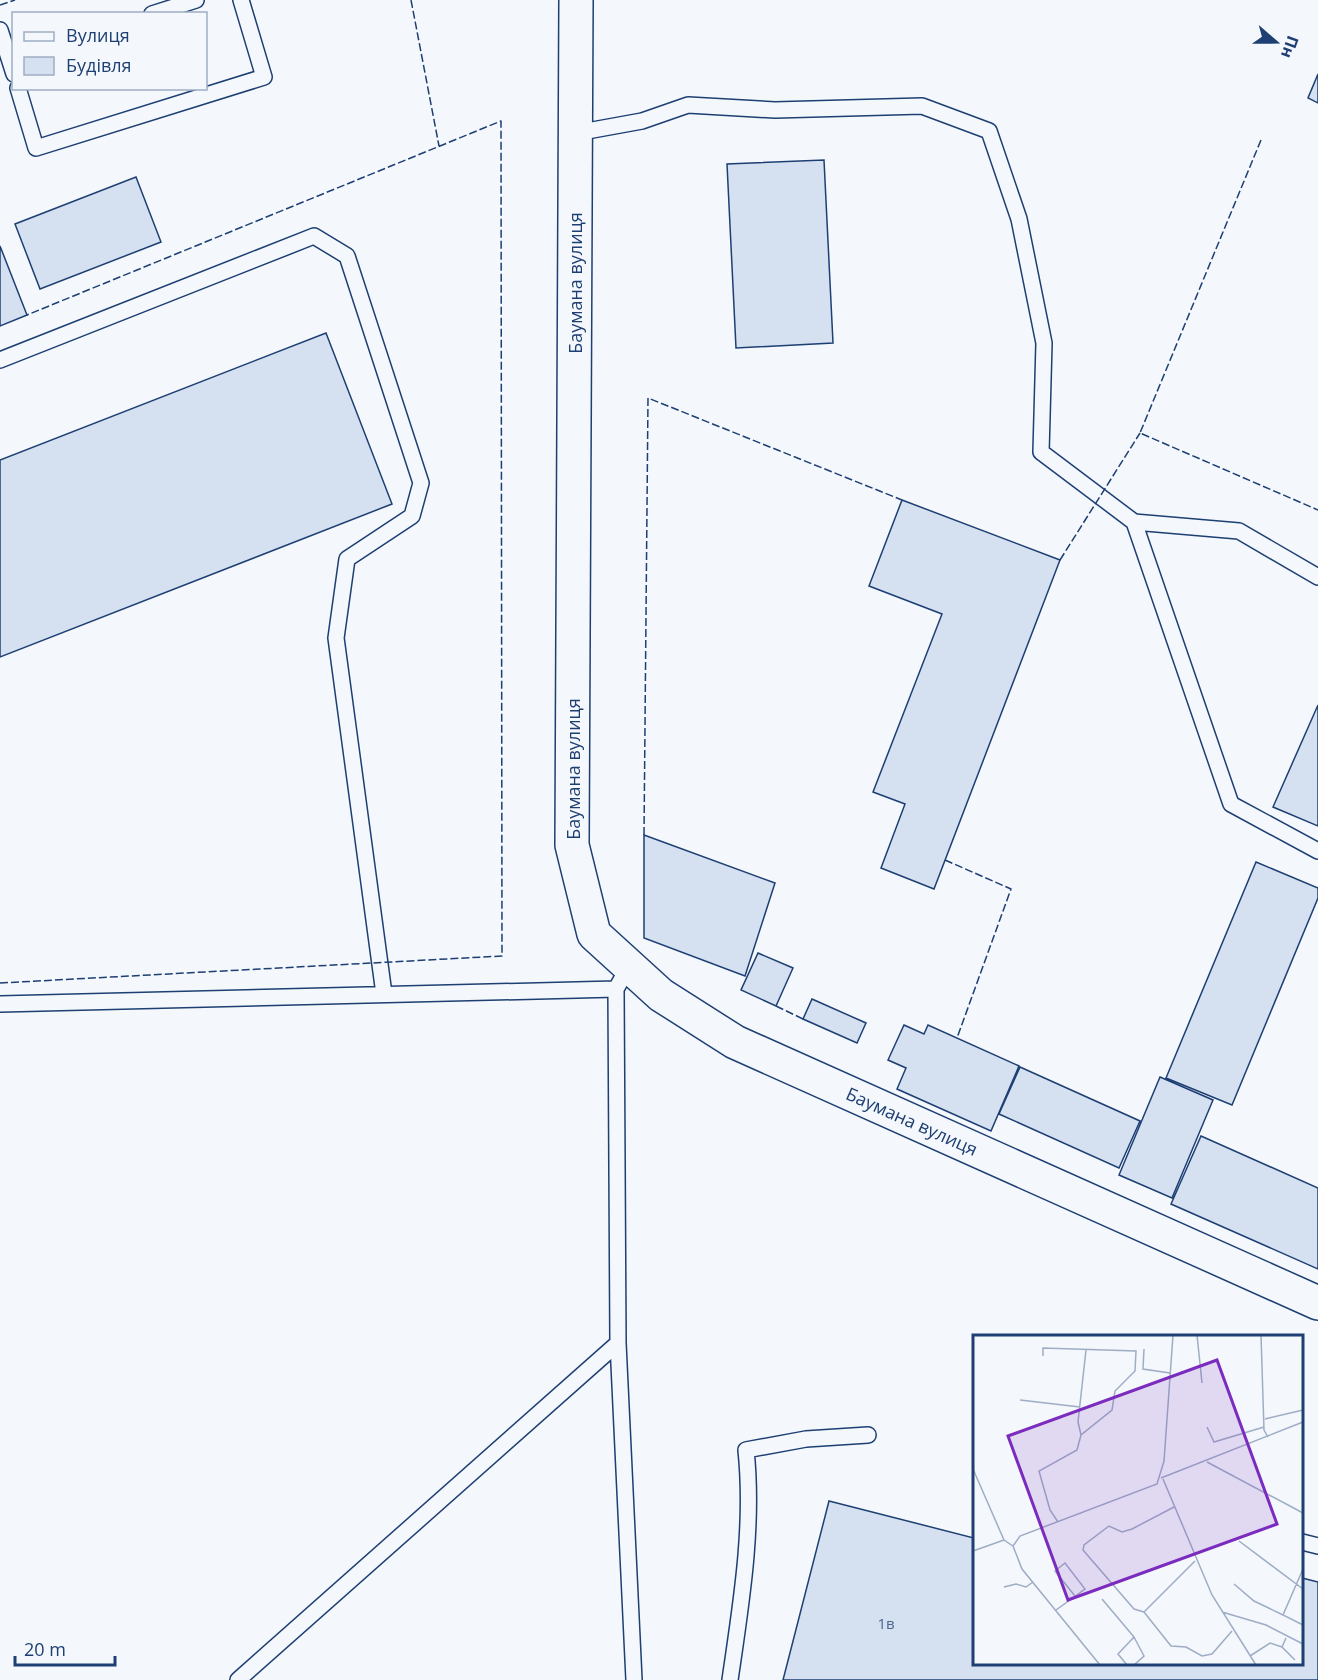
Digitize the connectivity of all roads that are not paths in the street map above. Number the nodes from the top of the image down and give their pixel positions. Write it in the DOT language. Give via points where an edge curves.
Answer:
graph roads {
  1 [pos="195,0"];
  2 [pos="241,0"];
  3 [pos="576,0"];
  4 [pos="158,12"];
  5 [pos="0,30"];
  6 [pos="11,57"];
  7 [pos="19,90"];
  8 [pos="576,133"];
  9 [pos="0,360"];
  10 [pos="1134,522"];
  11 [pos="1318,576"];
  12 [pos="1318,851"];
  13 [pos="622,977"];
  14 [pos="384,994"];
  15 [pos="0,1004"];
  16 [pos="1318,1303"];
  17 [pos="618,1343"];
  18 [pos="868,1435"];
  19 [pos="1303,1542"];
  20 [pos="1318,1546"];
  21 [pos="238,1680"];
  22 [pos="634,1680"];
  23 [pos="730,1680"];
  1 -- 4 [label="lane"];
  2 -- 7 [label="lane" via="264,77 36,148"];
  3 -- 8 [label="main road, Баумана вулиця"];
  5 -- 6 [label="lane"];
  8 -- 10 [label="lane" via="642,121 688,105 775,110 922,106 989,131 1019,219 1044,343 1041,452"];
  8 -- 13 [label="main road, Баумана вулиця" via="572,845 594,934"];
  9 -- 14 [label="lane" via="314,236 347,256 421,483 412,516 346,559 336,638"];
  10 -- 11 [label="lane" via="1239,531"];
  10 -- 12 [label="lane" via="1231,804"];
  13 -- 14 [label="lane"];
  13 -- 16 [label="main road, Баумана вулиця" via="661,995 735,1042"];
  13 -- 17 [label="lane"];
  14 -- 15 [label="lane"];
  17 -- 21 [label="lane"];
  17 -- 22 [label="lane"];
  18 -- 23 [label="lane" via="806,1439 746,1450 749,1480 744,1584"];
  19 -- 20 [label="lane"];
}
